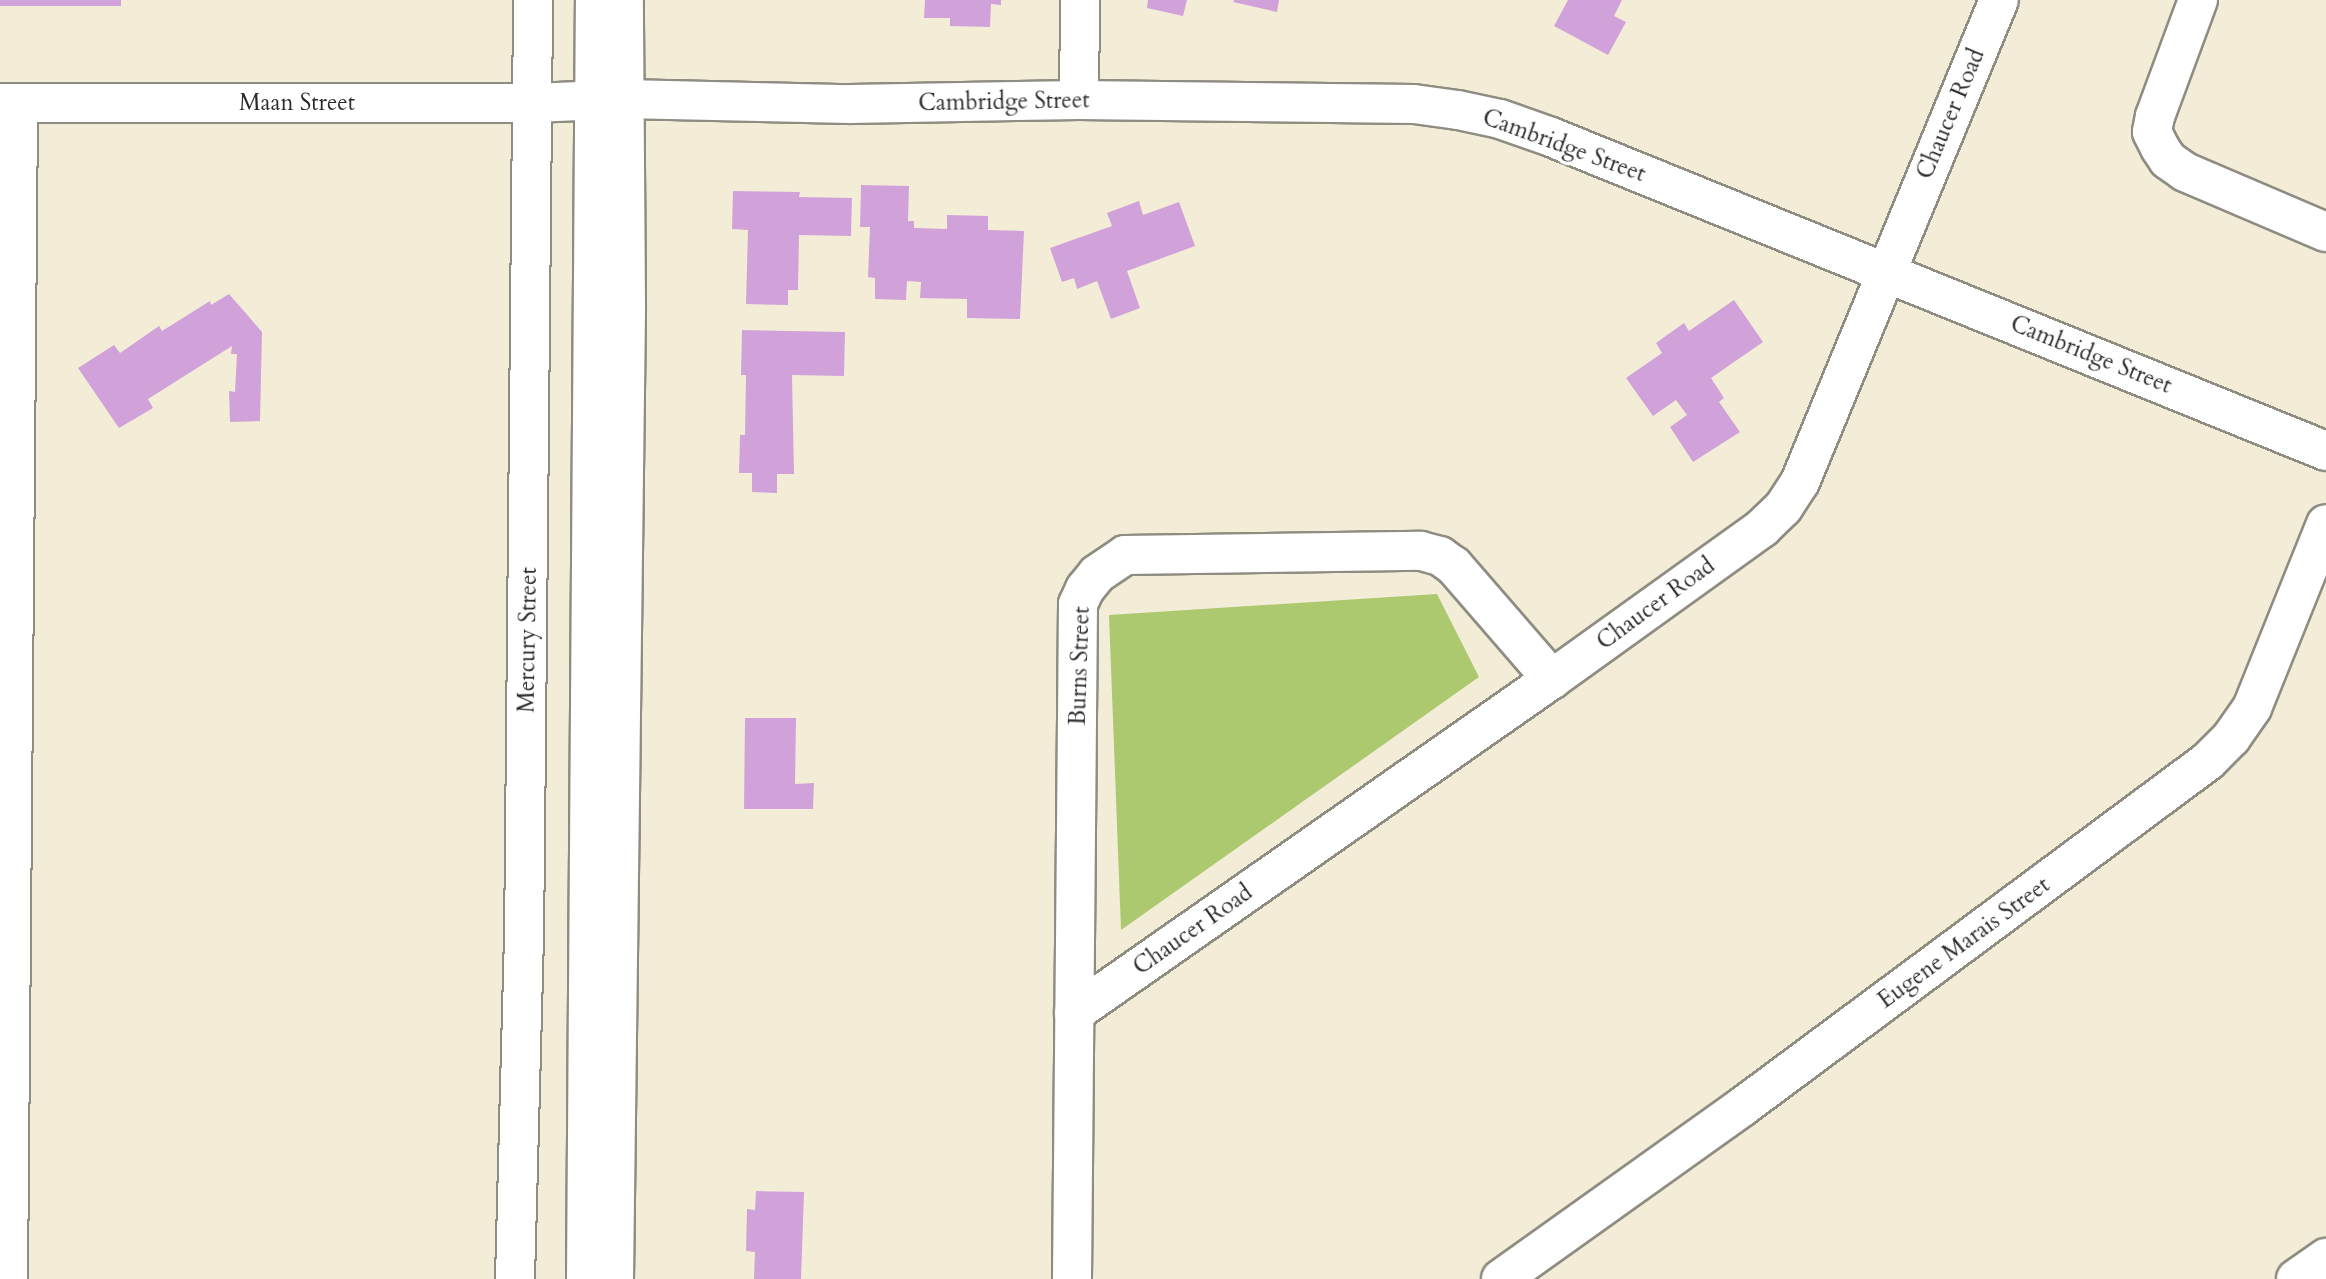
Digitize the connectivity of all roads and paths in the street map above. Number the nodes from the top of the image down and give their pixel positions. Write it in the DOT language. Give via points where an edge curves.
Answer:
graph roads {
  1 [pos="533,0"];
  2 [pos="595,0"];
  3 [pos="624,0"];
  4 [pos="1080,0"];
  5 [pos="1999,0"];
  6 [pos="2198,0"];
  7 [pos="609,100"];
  8 [pos="1079,100"];
  9 [pos="9,103"];
  10 [pos="534,103"];
  11 [pos="2326,232"];
  12 [pos="1886,272"];
  13 [pos="2326,451"];
  14 [pos="2326,524"];
  15 [pos="1552,679"];
  16 [pos="1074,1013"];
  17 [pos="2326,1258"];
  18 [pos="8,1279"];
  19 [pos="514,1279"];
  20 [pos="586,1279"];
  21 [pos="614,1279"];
  22 [pos="1072,1279"];
  23 [pos="1501,1279"];
  24 [pos="2296,1279"];
  1 -- 10 [label="street, Mercury Street"];
  2 -- 7 [label="street"];
  3 -- 7 [label="street"];
  4 -- 8 [label="street"];
  5 -- 12 [label="street, Chaucer Road"];
  6 -- 11 [label="street" via="2155,116 2152,132 2160,148 2185,172"];
  7 -- 8 [label="street, Cambridge Street" via="850,104"];
  7 -- 10 [label="street, Maan Street"];
  7 -- 20 [label="street"];
  7 -- 21 [label="street" via="626,307"];
  8 -- 12 [label="street, Cambridge Street" via="1414,104 1458,110 1551,137"];
  9 -- 10 [label="street, Maan Street"];
  9 -- 18 [label="street"];
  10 -- 19 [label="street, Mercury Street" via="524,944"];
  12 -- 13 [label="street, Cambridge Street"];
  12 -- 15 [label="street, Chaucer Road" via="1800,482 1783,508 1762,528"];
  14 -- 23 [label="street, Eugene Marais Street" via="2252,708 2208,761"];
  15 -- 16 [label="street, Chaucer Road"];
  15 -- 16 [label="street, Burns Street" via="1469,580 1440,556 1421,551 1125,555 1110,563 1085,589 1078,604"];
  16 -- 22 [label="street, Burns Street"];
  17 -- 24 [label="street"];
}
